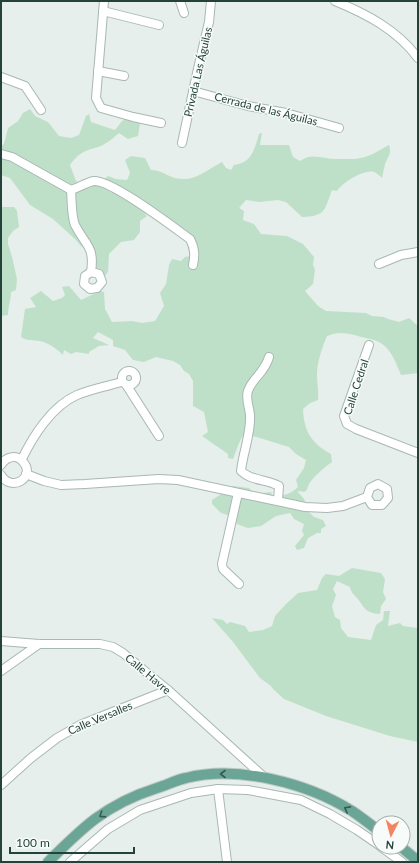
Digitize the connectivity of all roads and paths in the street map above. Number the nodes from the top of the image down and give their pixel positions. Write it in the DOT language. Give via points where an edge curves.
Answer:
graph roads {
  1 [pos="104,1"];
  2 [pos="180,1"];
  3 [pos="211,1"];
  4 [pos="335,1"];
  5 [pos="103,11"];
  6 [pos="184,13"];
  7 [pos="158,25"];
  8 [pos="418,58"];
  9 [pos="98,71"];
  10 [pos="124,76"];
  11 [pos="1,77"];
  12 [pos="193,90"];
  13 [pos="41,110"];
  14 [pos="162,123"];
  15 [pos="339,128"];
  16 [pos="182,143"];
  17 [pos="1,154"];
  18 [pos="71,190"];
  19 [pos="418,252"];
  20 [pos="379,264"];
  21 [pos="193,265"];
  22 [pos="91,272"];
  23 [pos="369,345"];
  24 [pos="269,357"];
  25 [pos="159,436"];
  26 [pos="418,453"];
  27 [pos="22,460"];
  28 [pos="2,461"];
  29 [pos="26,474"];
  30 [pos="1,475"];
  31 [pos="238,492"];
  32 [pos="367,497"];
  33 [pos="278,501"];
  34 [pos="239,584"];
  35 [pos="1,641"];
  36 [pos="39,644"];
  37 [pos="1,671"];
  38 [pos="168,690"];
  39 [pos="265,778"];
  40 [pos="1,785"];
  41 [pos="218,789"];
  42 [pos="371,825"];
  43 [pos="371,840"];
  44 [pos="392,855"];
  45 [pos="48,862"];
  46 [pos="70,862"];
  47 [pos="227,862"];
  48 [pos="402,862"];
  1 -- 5 [label="street"];
  2 -- 6 [label="street"];
  3 -- 12 [label="street, Privada Las Águilas" via="209,22"];
  4 -- 8 [label="street" via="360,11 393,32"];
  5 -- 7 [label="street"];
  5 -- 9 [label="street"];
  9 -- 10 [label="street"];
  9 -- 14 [label="street" via="96,98 101,108"];
  11 -- 13 [label="street" via="25,86"];
  12 -- 15 [label="street, Cerrada de las Águilas"];
  12 -- 16 [label="street, Privada Las Águilas"];
  17 -- 18 [label="street" via="12,157"];
  18 -- 21 [label="street" via="94,181 103,182 137,201 190,239 195,256"];
  18 -- 22 [label="street" via="75,225 92,253"];
  19 -- 20 [label="street" via="401,255"];
  23 -- 26 [label="street, Calle Cedral" via="344,416 347,424"];
  24 -- 33 [label="street" via="267,365 247,392 250,425 241,471 246,476 279,486"];
  25 -- 27 [label="street" via="124,384 98,388 76,395 57,409 35,434"];
  27 -- 28 [label="street" via="9,457"];
  27 -- 29 [label="street" via="26,465"];
  29 -- 30 [label="street" via="20,481 11,483"];
  29 -- 31 [label="street" via="61,485 159,479 178,480"];
  31 -- 33 [label="street"];
  31 -- 34 [label="street" via="222,564 223,569"];
  32 -- 33 [label="street" via="343,506 327,508 305,507"];
  35 -- 36 [label="street, Calle Havre"];
  36 -- 37 [label="street"];
  36 -- 38 [label="street, Calle Havre" via="100,644 113,647"];
  38 -- 39 [label="street, Calle Havre"];
  38 -- 40 [label="street, Calle Versalles" via="80,725 57,738"];
  42 -- 39 [label="main road, one-way" via="351,811 312,791"];
  39 -- 45 [label="main road, one-way" via="209,774 186,778 141,793 96,818"];
  41 -- 43 [label="street" via="248,790 302,800"];
  41 -- 46 [label="street" via="191,793 140,810 108,829"];
  41 -- 47 [label="street"];
  44 -- 48 [label="street"];
}
